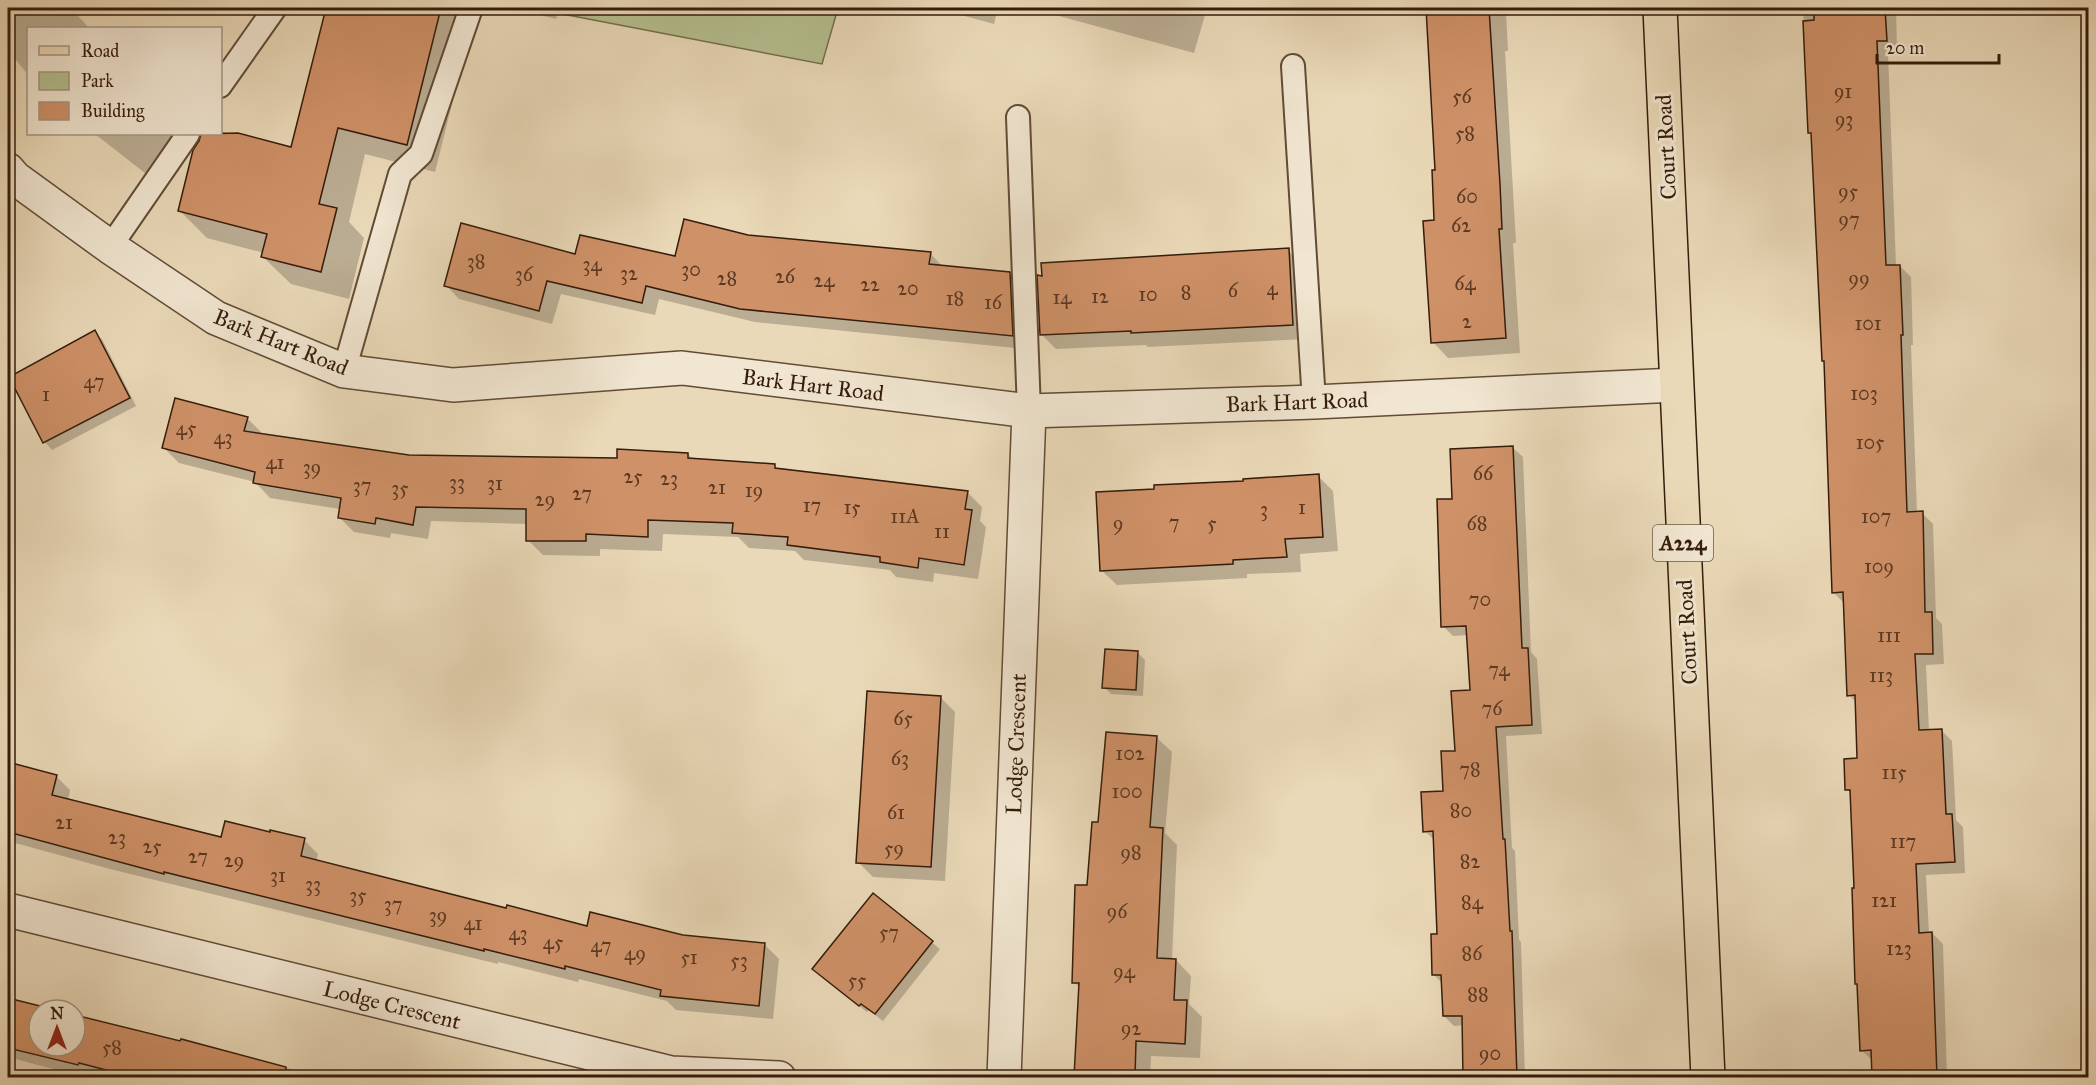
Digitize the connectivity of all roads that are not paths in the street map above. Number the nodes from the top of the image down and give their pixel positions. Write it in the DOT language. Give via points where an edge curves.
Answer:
graph roads {
  1 [pos="275,8"];
  2 [pos="471,8"];
  3 [pos="1660,8"];
  4 [pos="1293,66"];
  5 [pos="222,84"];
  6 [pos="1018,117"];
  7 [pos="187,135"];
  8 [pos="10,179"];
  9 [pos="110,247"];
  10 [pos="344,371"];
  11 [pos="1676,385"];
  12 [pos="1314,402"];
  13 [pos="1029,411"];
  14 [pos="8,910"];
  15 [pos="779,1077"];
  16 [pos="1004,1077"];
  17 [pos="1708,1077"];
  1 -- 5 [label="lane"];
  2 -- 10 [label="lane" via="422,154 400,174"];
  3 -- 11 [label="main road, Court Road / A224"];
  4 -- 12 [label="lane"];
  6 -- 13 [label="lane"];
  7 -- 9 [label="lane"];
  8 -- 9 [label="street, Bark Hart Road"];
  9 -- 10 [label="street, Bark Hart Road" via="216,318"];
  10 -- 13 [label="street, Bark Hart Road" via="453,385 682,368"];
  11 -- 12 [label="street, Bark Hart Road"];
  11 -- 17 [label="main road, Court Road / A224"];
  12 -- 13 [label="street, Bark Hart Road"];
  13 -- 16 [label="street, Lodge Crescent"];
  14 -- 15 [label="street, Lodge Crescent" via="671,1073"];
}
